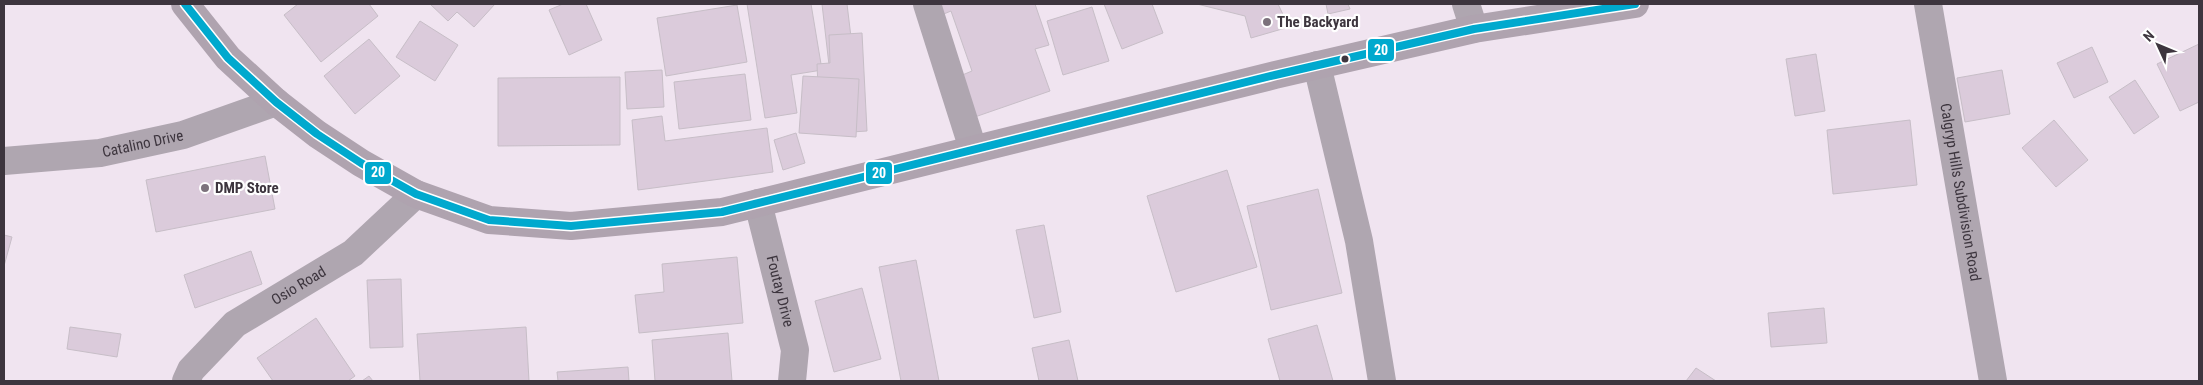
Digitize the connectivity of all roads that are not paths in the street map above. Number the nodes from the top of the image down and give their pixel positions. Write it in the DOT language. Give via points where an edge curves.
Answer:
graph roads {
  1 [pos="185,4"];
  2 [pos="927,4"];
  3 [pos="1636,4"];
  4 [pos="1928,4"];
  5 [pos="1470,16"];
  6 [pos="1317,65"];
  7 [pos="276,102"];
  8 [pos="973,149"];
  9 [pos="4,160"];
  10 [pos="416,194"];
  11 [pos="758,204"];
  12 [pos="186,381"];
  13 [pos="792,381"];
  14 [pos="1382,381"];
  15 [pos="1993,381"];
  1 -- 7 [label="highway" via="228,58"];
  2 -- 8 [label="street"];
  3 -- 5 [label="highway"];
  4 -- 15 [label="street, Calgryp Hills Subdivision Road"];
  5 -- 6 [label="highway"];
  6 -- 8 [label="highway"];
  6 -- 14 [label="street" via="1359,241"];
  7 -- 9 [label="street, Catalino Drive" via="174,137 100,153"];
  7 -- 10 [label="highway" via="361,164"];
  8 -- 11 [label="highway"];
  10 -- 11 [label="highway" via="488,220 571,226 722,212"];
  10 -- 12 [label="street, Osio Road" via="353,253 235,324 191,370"];
  11 -- 13 [label="street, Foutay Drive" via="795,350"];
}
